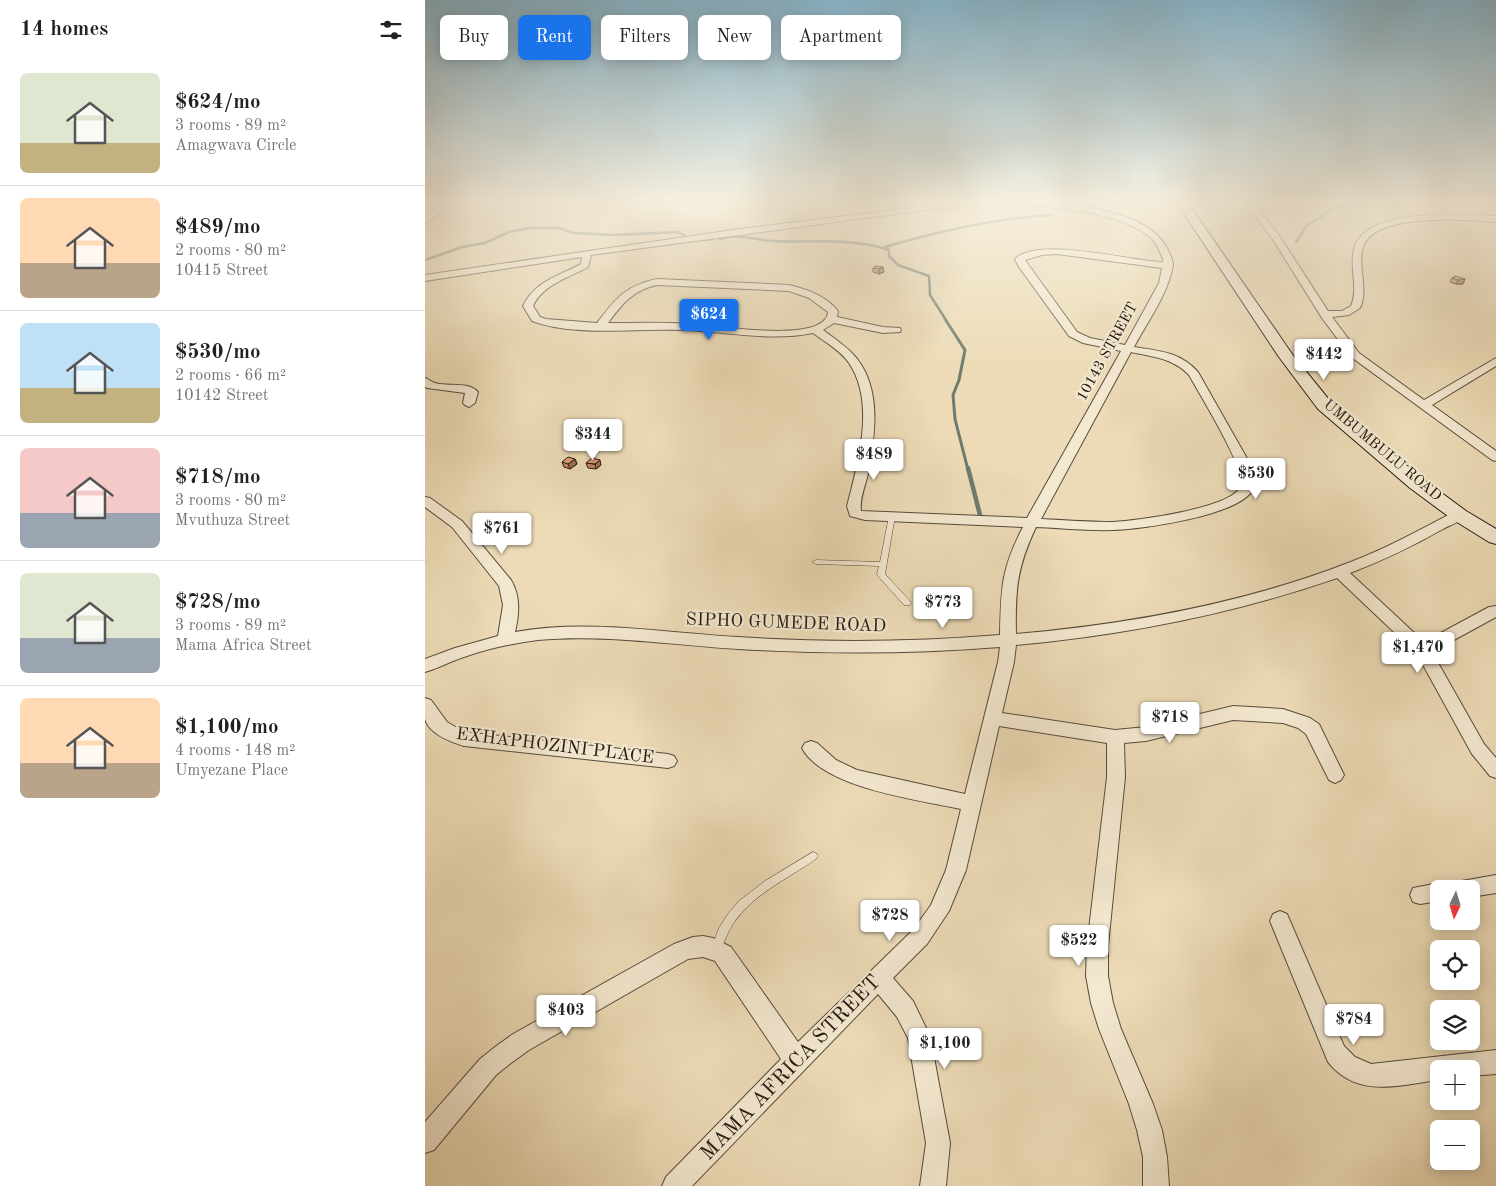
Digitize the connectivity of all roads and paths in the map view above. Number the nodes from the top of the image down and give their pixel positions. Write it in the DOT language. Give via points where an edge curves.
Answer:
graph roads {
  1 [pos="577,255"];
  2 [pos="586,255"];
  3 [pos="1028,255"];
  4 [pos="1079,255"];
  5 [pos="1165,255"];
  6 [pos="1218,255"];
  7 [pos="1286,255"];
  8 [pos="1357,255"];
  9 [pos="1168,265"];
  10 [pos="425,278"];
  11 [pos="1325,314"];
  12 [pos="832,319"];
  13 [pos="600,326"];
  14 [pos="816,330"];
  15 [pos="896,330"];
  16 [pos="1127,349"];
  17 [pos="1496,361"];
  18 [pos="425,381"];
  19 [pos="469,403"];
  20 [pos="1424,405"];
  21 [pos="1496,457"];
  22 [pos="425,502"];
  23 [pos="1459,515"];
  24 [pos="892,516"];
  25 [pos="1032,522"];
  26 [pos="1496,538"];
  27 [pos="816,562"];
  28 [pos="882,564"];
  29 [pos="1340,572"];
  30 [pos="907,603"];
  31 [pos="1494,611"];
  32 [pos="505,640"];
  33 [pos="1009,641"];
  34 [pos="1423,650"];
  35 [pos="425,666"];
  36 [pos="425,705"];
  37 [pos="994,718"];
  38 [pos="1115,737"];
  39 [pos="811,748"];
  40 [pos="668,761"];
  41 [pos="1496,771"];
  42 [pos="1335,775"];
  43 [pos="973,804"];
  44 [pos="813,856"];
  45 [pos="1496,884"];
  46 [pos="1480,886"];
  47 [pos="1280,921"];
  48 [pos="716,949"];
  49 [pos="879,978"];
  50 [pos="796,1060"];
  51 [pos="1496,1062"];
  52 [pos="425,1140"];
  53 [pos="675,1186"];
  54 [pos="933,1186"];
  55 [pos="1156,1186"];
  1 -- 10 [label="street"];
  2 -- 13 [label="street" via="585,265 543,287 528,306 533,315 543,322"];
  3 -- 16 [label="street" via="1020,258 1022,265 1073,334 1087,341"];
  4 -- 9 [label="street"];
  5 -- 9 [label="street"];
  6 -- 23 [label="main road, UMBUMBULU ROAD" via="1324,405"];
  7 -- 11 [label="street"];
  8 -- 11 [label="street" via="1357,306 1349,312"];
  9 -- 16 [label="street, 10143 STREET" via="1164,283"];
  11 -- 20 [label="street" via="1355,355"];
  12 -- 13 [label="street" via="833,311 823,302 789,288 665,282 648,283 629,290"];
  12 -- 14 [label="street"];
  12 -- 15 [label="street"];
  13 -- 14 [label="street" via="706,327 765,335"];
  14 -- 24 [label="street" via="850,357 863,380 868,412 868,447 853,510 858,514"];
  16 -- 25 [label="street, 10143 STREET"];
  16 -- 25 [label="street" via="1175,358 1190,368 1243,462 1247,489 1241,496 1209,510 1144,525"];
  17 -- 20 [label="street"];
  18 -- 19 [label="street" via="431,386 472,392"];
  20 -- 21 [label="street"];
  22 -- 32 [label="street" via="457,524 506,584 512,605"];
  23 -- 26 [label="main road, UMBUMBULU ROAD"];
  23 -- 29 [label="street, SIPHO GUMEDE ROAD"];
  24 -- 25 [label="street"];
  24 -- 28 [label="lane"];
  25 -- 33 [label="street, 10143 STREET" via="1018,551 1009,584"];
  27 -- 28 [label="lane"];
  28 -- 30 [label="lane" via="881,576"];
  29 -- 33 [label="street, SIPHO GUMEDE ROAD" via="1289,589 1148,623"];
  29 -- 34 [label="street"];
  31 -- 34 [label="street"];
  32 -- 33 [label="street, SIPHO GUMEDE ROAD" via="574,632 839,648"];
  32 -- 35 [label="street, SIPHO GUMEDE ROAD" via="453,654"];
  33 -- 37 [label="street, MAMA AFRICA STREET"];
  34 -- 41 [label="street" via="1478,749"];
  36 -- 40 [label="street, EXHAPHOZINI PLACE" via="443,730 464,738"];
  37 -- 38 [label="street"];
  37 -- 43 [label="street, MAMA AFRICA STREET"];
  38 -- 42 [label="street" via="1146,734 1233,713 1283,716 1313,729"];
  38 -- 55 [label="street" via="1117,768 1097,975 1111,1032 1149,1122 1155,1147"];
  39 -- 43 [label="street" via="830,765 853,777"];
  43 -- 49 [label="street, MAMA AFRICA STREET" via="956,870 939,911 920,937"];
  44 -- 48 [label="lane" via="753,894 728,919"];
  45 -- 46 [label="street"];
  47 -- 51 [label="street" via="1336,1054 1345,1065 1371,1076"];
  48 -- 50 [label="street" via="730,963"];
  48 -- 52 [label="street" via="705,946 681,951 521,1042 488,1067"];
  49 -- 50 [label="street, MAMA AFRICA STREET"];
  49 -- 54 [label="street" via="905,1009 919,1036 938,1142"];
  50 -- 53 [label="street, MAMA AFRICA STREET"];
}
